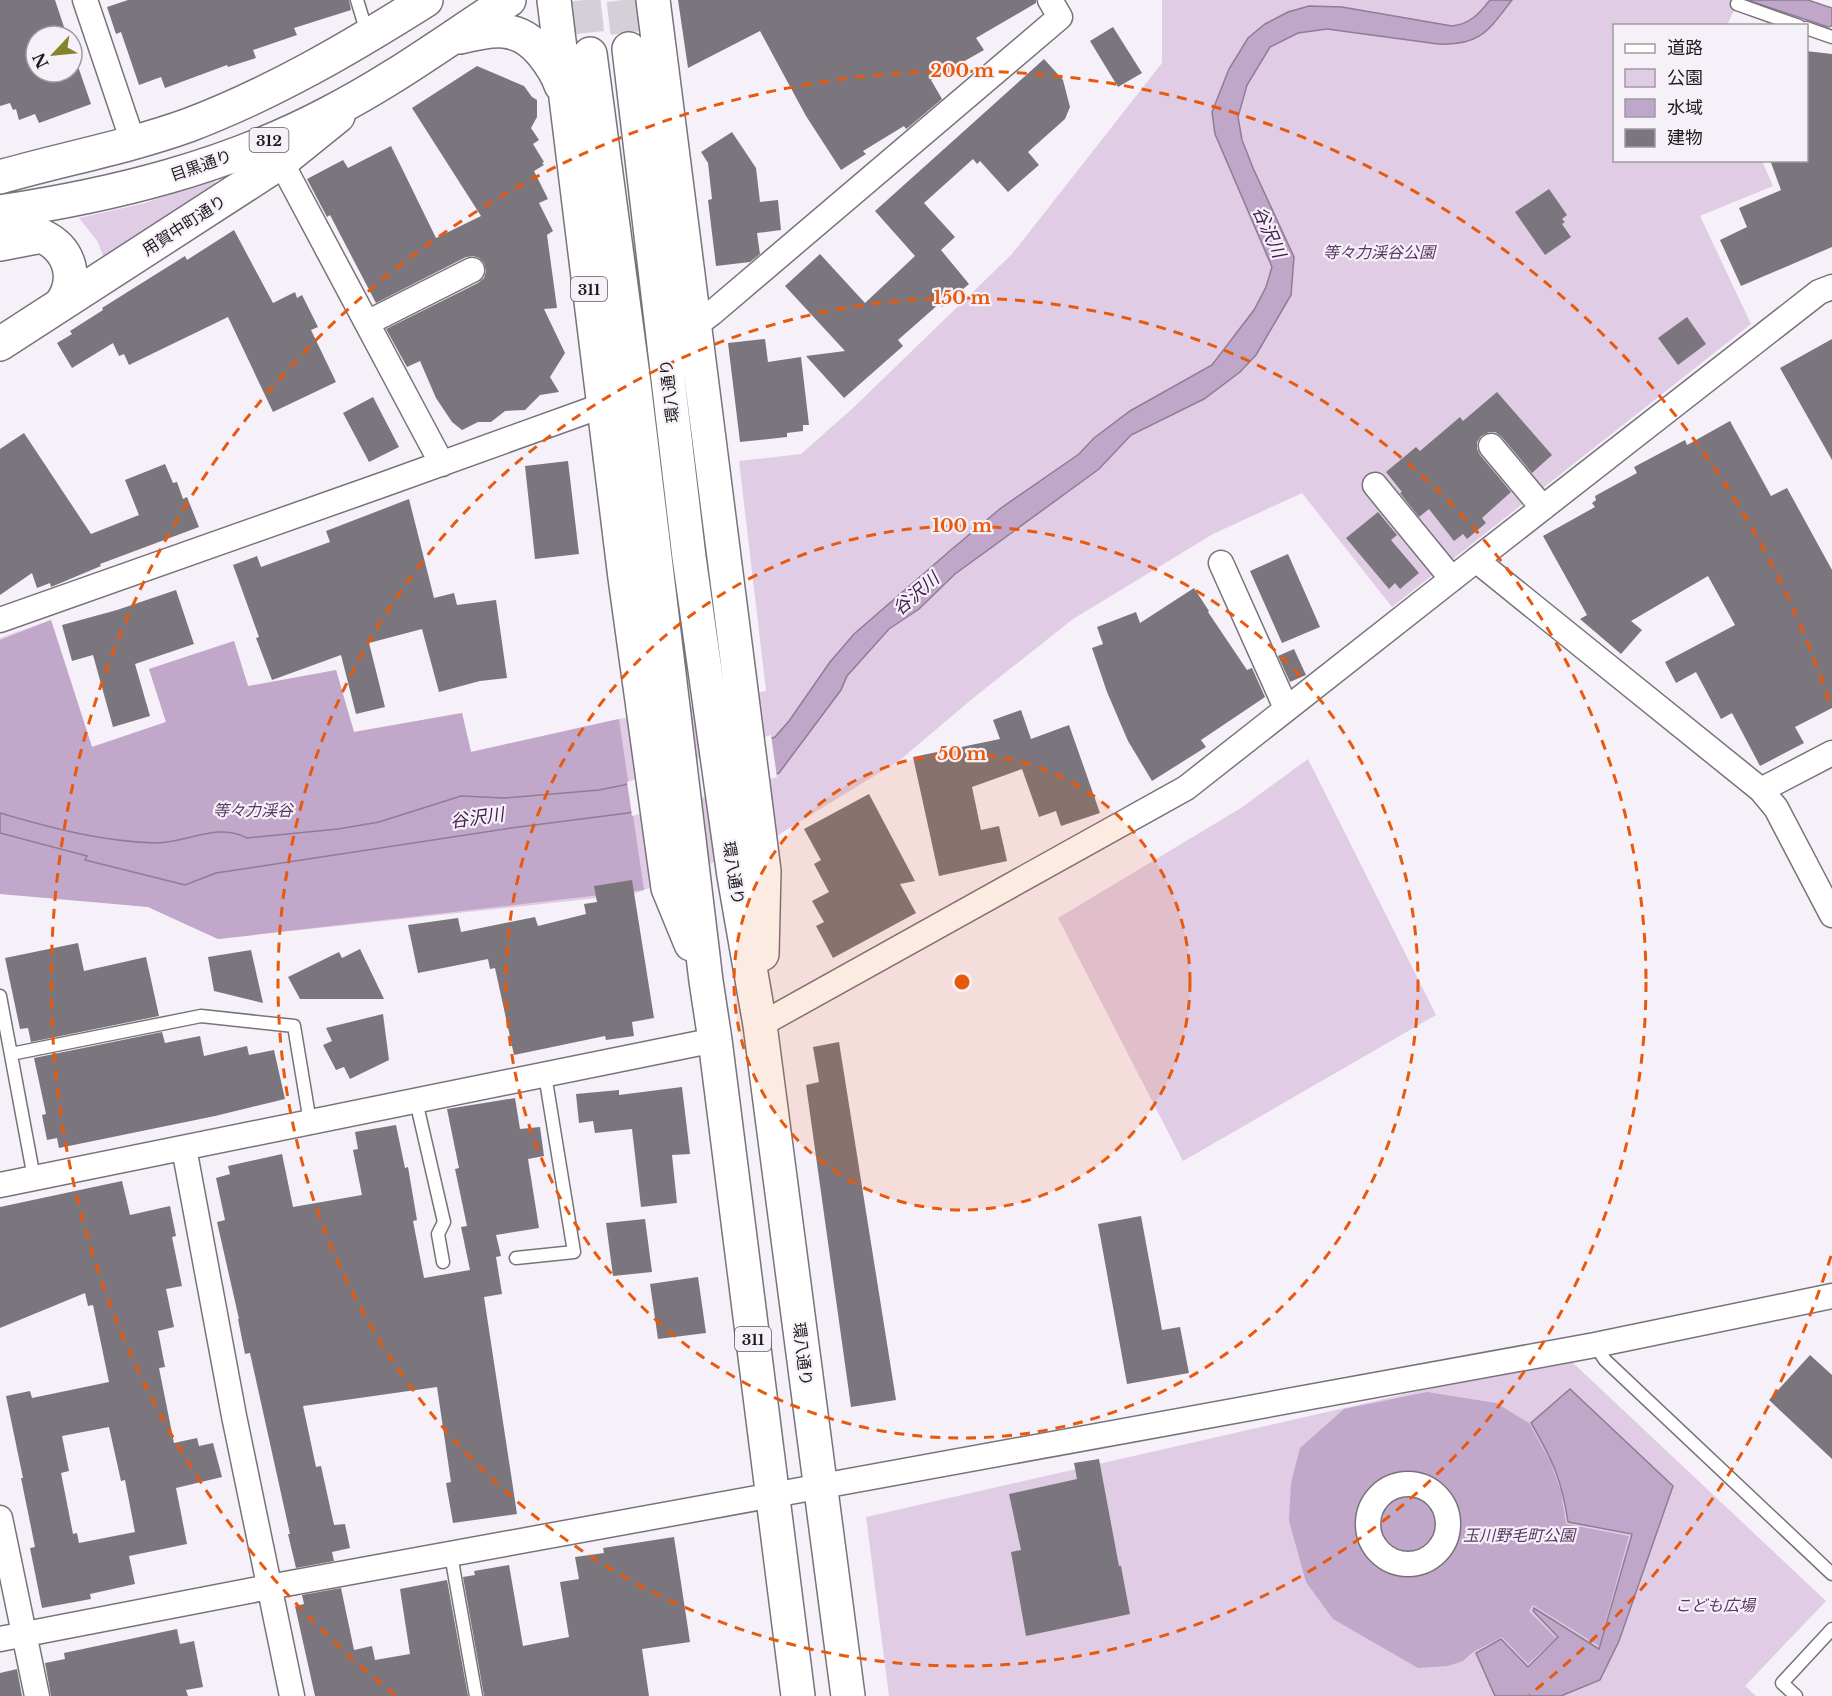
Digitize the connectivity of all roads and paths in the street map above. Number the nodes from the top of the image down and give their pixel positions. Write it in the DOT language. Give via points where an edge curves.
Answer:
graph roads {
  1 [pos="86,0"];
  2 [pos="357,0"];
  3 [pos="426,0"];
  4 [pos="510,0"];
  5 [pos="554,0"];
  6 [pos="652,0"];
  7 [pos="1050,0"];
  8 [pos="1737,4"];
  9 [pos="1793,24"];
  10 [pos="1808,29"];
  11 [pos="368,37"];
  12 [pos="1832,37"];
  13 [pos="448,39"];
  14 [pos="629,49"];
  15 [pos="590,54"];
  16 [pos="362,96"];
  17 [pos="566,98"];
  18 [pos="133,142"];
  19 [pos="0,157"];
  20 [pos="54,161"];
  21 [pos="281,162"];
  22 [pos="0,177"];
  23 [pos="38,221"];
  24 [pos="2,229"];
  25 [pos="472,270"];
  26 [pos="1832,287"];
  27 [pos="61,304"];
  28 [pos="367,323"];
  29 [pos="695,326"];
  30 [pos="0,344"];
  31 [pos="604,405"];
  32 [pos="1491,446"];
  33 [pos="442,464"];
  34 [pos="1375,485"];
  35 [pos="1544,508"];
  36 [pos="1476,560"];
  37 [pos="1221,563"];
  38 [pos="1452,579"];
  39 [pos="0,620"];
  40 [pos="1286,708"];
  41 [pos="1832,753"];
  42 [pos="1761,790"];
  43 [pos="749,873"];
  44 [pos="682,886"];
  45 [pos="1832,915"];
  46 [pos="0,996"];
  47 [pos="760,1025"];
  48 [pos="716,1040"];
  49 [pos="11,1054"];
  50 [pos="545,1075"];
  51 [pos="416,1101"];
  52 [pos="310,1122"];
  53 [pos="184,1148"];
  54 [pos="34,1178"];
  55 [pos="0,1185"];
  56 [pos="516,1258"];
  57 [pos="443,1262"];
  58 [pos="1832,1296"];
  59 [pos="1595,1345"];
  60 [pos="820,1487"];
  61 [pos="773,1496"];
  62 [pos="0,1518"];
  63 [pos="451,1555"];
  64 [pos="1832,1574"];
  65 [pos="269,1587"];
  66 [pos="1832,1629"];
  67 [pos="24,1635"];
  68 [pos="0,1640"];
  69 [pos="37,1696"];
  70 [pos="292,1696"];
  71 [pos="476,1696"];
  72 [pos="798,1696"];
  73 [pos="848,1696"];
  74 [pos="1796,1696"];
  1 -- 18 [label="street"];
  2 -- 11 [label="lane"];
  3 -- 11 [label="main road"];
  4 -- 13 [label="main road, 目黒通り / 312"];
  5 -- 17 [label="main road, 311"];
  6 -- 29 [label="main road"];
  7 -- 29 [label="street" via="1060,17"];
  8 -- 9 [label="lane"];
  10 -- 12 [label="lane"];
  11 -- 18 [label="main road" via="234,107"];
  13 -- 16 [label="main road, 目黒通り / 312"];
  13 -- 17 [label="main road" via="488,30 523,35 549,62"];
  14 -- 43 [label="main road, 環八通り" via="690,557"];
  15 -- 44 [label="main road, 環八通り / 311" via="656,570"];
  16 -- 21 [label="main road, 用賀中町通り"];
  16 -- 23 [label="main road, 目黒通り / 312" via="295,130 210,163 117,190"];
  17 -- 31 [label="main road, 311"];
  18 -- 20 [label="main road"];
  19 -- 20 [label="main road"];
  20 -- 22 [label="main road"];
  21 -- 27 [label="main road, 用賀中町通り"];
  21 -- 28 [label="street"];
  23 -- 24 [label="main road, 目黒通り"];
  23 -- 27 [label="main road" via="69,262 70,285"];
  25 -- 28 [label="street"];
  26 -- 35 [label="street" via="1819,292"];
  27 -- 30 [label="main road, 用賀中町通り"];
  28 -- 33 [label="street"];
  29 -- 43 [label="main road" via="722,543"];
  31 -- 33 [label="street"];
  31 -- 44 [label="main road, 311" via="625,579"];
  32 -- 35 [label="street"];
  33 -- 39 [label="street"];
  34 -- 38 [label="street"];
  35 -- 36 [label="street"];
  36 -- 38 [label="street"];
  36 -- 42 [label="street"];
  37 -- 40 [label="street"];
  38 -- 40 [label="street"];
  40 -- 47 [label="street" via="1186,788"];
  41 -- 42 [label="street"];
  42 -- 45 [label="street" via="1776,808"];
  43 -- 47 [label="main road, 環八通り"];
  44 -- 48 [label="main road, 環八通り / 311"];
  46 -- 49 [label="lane"];
  47 -- 60 [label="main road, 環八通り"];
  48 -- 50 [label="street"];
  48 -- 61 [label="main road, 環八通り / 311"];
  49 -- 52 [label="lane" via="201,1016 294,1026"];
  49 -- 54 [label="lane"];
  50 -- 51 [label="street"];
  50 -- 56 [label="lane" via="574,1252"];
  51 -- 52 [label="street"];
  51 -- 57 [label="lane" via="444,1222 438,1234"];
  52 -- 53 [label="street"];
  53 -- 54 [label="street"];
  53 -- 65 [label="street"];
  54 -- 55 [label="street"];
  58 -- 59 [label="street"];
  59 -- 60 [label="street"];
  59 -- 64 [label="lane" via="1605,1360"];
  60 -- 61 [label="street"];
  60 -- 73 [label="main road, 環八通り"];
  61 -- 63 [label="street"];
  61 -- 72 [label="main road, 環八通り / 311"];
  62 -- 67 [label="street"];
  63 -- 65 [label="street"];
  63 -- 71 [label="lane"];
  65 -- 67 [label="street"];
  65 -- 70 [label="street"];
  66 -- 74 [label="lane" via="1782,1683"];
  67 -- 68 [label="street"];
  67 -- 69 [label="street"];
}
